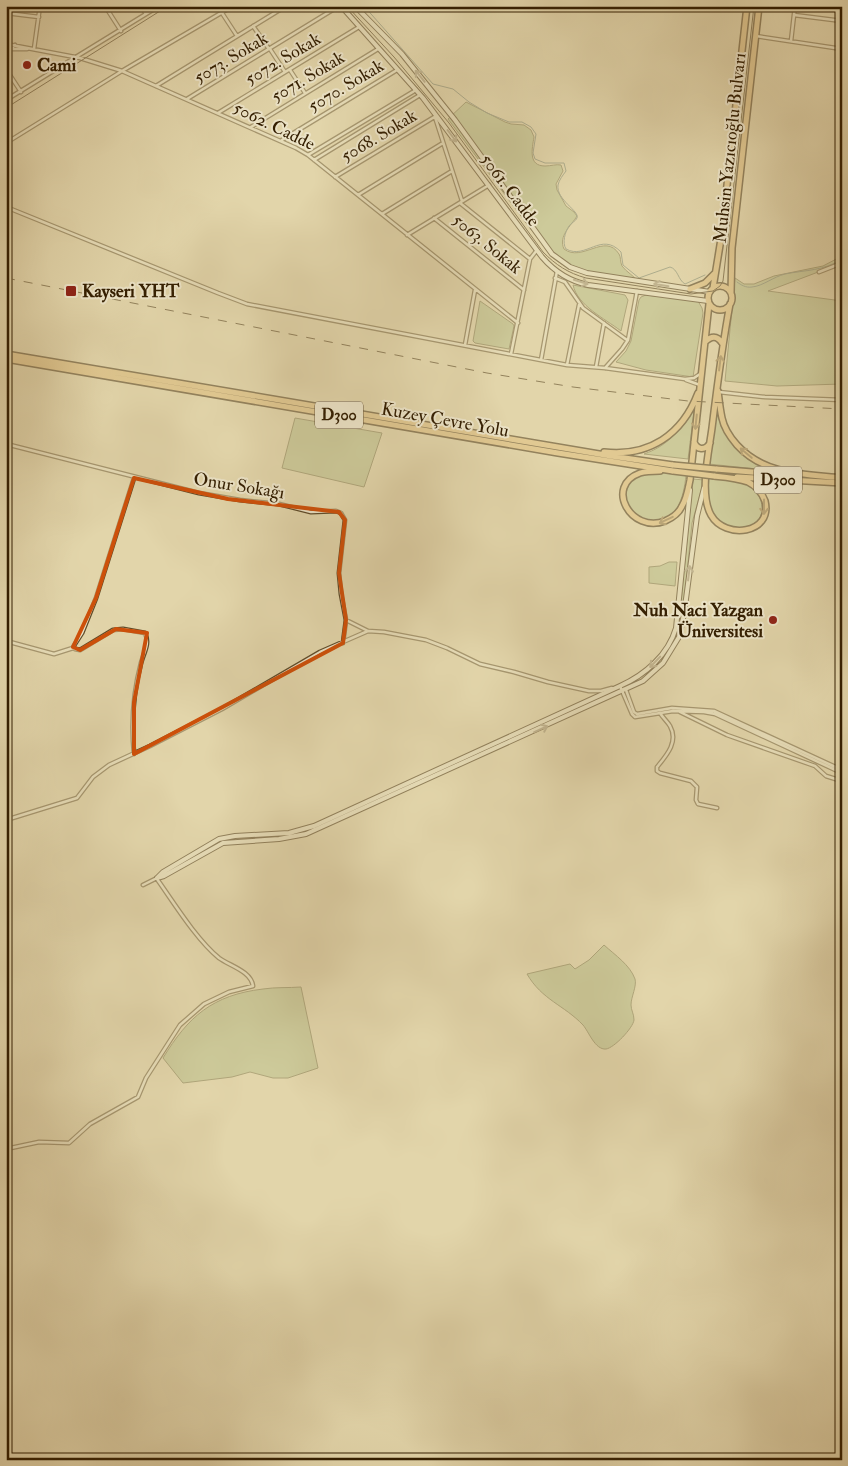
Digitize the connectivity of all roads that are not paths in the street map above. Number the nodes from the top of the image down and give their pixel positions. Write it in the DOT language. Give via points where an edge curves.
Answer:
graph roads {
  1 [pos="40,6"];
  2 [pos="105,6"];
  3 [pos="141,6"];
  4 [pos="159,6"];
  5 [pos="233,6"];
  6 [pos="286,6"];
  7 [pos="340,6"];
  8 [pos="355,6"];
  9 [pos="759,6"];
  10 [pos="795,6"];
  11 [pos="745,7"];
  12 [pos="6,13"];
  13 [pos="222,13"];
  14 [pos="146,14"];
  15 [pos="794,15"];
  16 [pos="39,18"];
  17 [pos="842,21"];
  18 [pos="253,26"];
  19 [pos="360,26"];
  20 [pos="121,31"];
  21 [pos="238,36"];
  22 [pos="756,36"];
  23 [pos="791,41"];
  24 [pos="6,44"];
  25 [pos="15,45"];
  26 [pos="380,48"];
  27 [pos="8,49"];
  28 [pos="34,49"];
  29 [pos="269,49"];
  30 [pos="842,49"];
  31 [pos="6,53"];
  32 [pos="76,57"];
  33 [pos="290,69"];
  34 [pos="398,69"];
  35 [pos="6,70"];
  36 [pos="122,71"];
  37 [pos="285,72"];
  38 [pos="156,86"];
  39 [pos="416,90"];
  40 [pos="20,92"];
  41 [pos="305,93"];
  42 [pos="420,94"];
  43 [pos="187,99"];
  44 [pos="6,100"];
  45 [pos="218,113"];
  46 [pos="436,116"];
  47 [pos="250,127"];
  48 [pos="282,141"];
  49 [pos="6,143"];
  50 [pos="443,143"];
  51 [pos="308,155"];
  52 [pos="314,160"];
  53 [pos="452,171"];
  54 [pos="336,177"];
  55 [pos="489,185"];
  56 [pos="358,195"];
  57 [pos="461,202"];
  58 [pos="6,207"];
  59 [pos="382,214"];
  60 [pos="434,218"];
  61 [pos="407,235"];
  62 [pos="537,250"];
  63 [pos="530,259"];
  64 [pos="842,263"];
  65 [pos="557,271"];
  66 [pos="820,272"];
  67 [pos="714,274"];
  68 [pos="556,278"];
  69 [pos="475,289"];
  70 [pos="690,289"];
  71 [pos="524,290"];
  72 [pos="711,290"];
  73 [pos="637,291"];
  74 [pos="731,293"];
  75 [pos="709,302"];
  76 [pos="580,304"];
  77 [pos="730,304"];
  78 [pos="518,323"];
  79 [pos="604,323"];
  80 [pos="627,340"];
  81 [pos="704,342"];
  82 [pos="722,344"];
  83 [pos="465,345"];
  84 [pos="6,354"];
  85 [pos="511,354"];
  86 [pos="6,359"];
  87 [pos="541,360"];
  88 [pos="568,365"];
  89 [pos="596,367"];
  90 [pos="605,368"];
  91 [pos="702,372"];
  92 [pos="685,379"];
  93 [pos="717,384"];
  94 [pos="700,385"];
  95 [pos="718,392"];
  96 [pos="842,400"];
  97 [pos="694,442"];
  98 [pos="710,443"];
  99 [pos="6,444"];
  100 [pos="559,447"];
  101 [pos="673,468"];
  102 [pos="714,476"];
  103 [pos="134,478"];
  104 [pos="842,478"];
  105 [pos="690,480"];
  106 [pos="706,480"];
  107 [pos="842,483"];
  108 [pos="346,620"];
  109 [pos="368,631"];
  110 [pos="6,641"];
  111 [pos="343,643"];
  112 [pos="73,648"];
  113 [pos="620,686"];
  114 [pos="624,691"];
  115 [pos="679,711"];
  116 [pos="660,712"];
  117 [pos="134,754"];
  118 [pos="842,772"];
  119 [pos="842,780"];
  120 [pos="717,808"];
  121 [pos="6,820"];
  122 [pos="157,878"];
  123 [pos="143,886"];
  124 [pos="6,1149"];
  1 -- 16 [label="street"];
  2 -- 20 [label="street"];
  3 -- 14 [label="street"];
  4 -- 14 [label="street"];
  5 -- 13 [label="street"];
  6 -- 18 [label="street"];
  7 -- 19 [label="street, 5061. Cadde"];
  7 -- 29 [label="street, 5073. Sokak"];
  70 -- 8 [label="street, 5061. Cadde, one-way" via="587,273 558,259 455,120 402,54"];
  9 -- 22 [label="highway, Muhsin Yazıcıoğlu Bulvarı"];
  10 -- 15 [label="street"];
  11 -- 67 [label="highway, Muhsin Yazıcıoğlu Bulvarı" via="721,239"];
  12 -- 16 [label="street"];
  13 -- 21 [label="street"];
  13 -- 36 [label="street"];
  14 -- 20 [label="street"];
  15 -- 17 [label="street"];
  15 -- 23 [label="street"];
  16 -- 28 [label="street"];
  18 -- 21 [label="street"];
  18 -- 29 [label="street"];
  19 -- 26 [label="street, 5061. Cadde"];
  19 -- 33 [label="street, 5072. Sokak"];
  20 -- 32 [label="street"];
  21 -- 38 [label="street"];
  22 -- 23 [label="street"];
  22 -- 74 [label="highway, Muhsin Yazıcıoğlu Bulvarı" via="732,248"];
  23 -- 30 [label="street"];
  24 -- 25 [label="street"];
  25 -- 27 [label="street"];
  25 -- 28 [label="street"];
  26 -- 34 [label="street, 5061. Cadde"];
  26 -- 41 [label="street, 5071. Sokak"];
  27 -- 28 [label="street"];
  27 -- 31 [label="street"];
  28 -- 32 [label="street, 5062. Cadde"];
  29 -- 37 [label="street"];
  29 -- 43 [label="street, 5073. Sokak"];
  32 -- 36 [label="street, 5062. Cadde"];
  32 -- 40 [label="street"];
  33 -- 37 [label="street, 5072. Sokak"];
  33 -- 41 [label="street"];
  34 -- 39 [label="street, 5061. Cadde"];
  34 -- 48 [label="street, 5070. Sokak"];
  35 -- 40 [label="street"];
  36 -- 38 [label="street, 5062. Cadde"];
  36 -- 49 [label="street"];
  37 -- 45 [label="street, 5072. Sokak"];
  38 -- 43 [label="street, 5062. Cadde"];
  39 -- 42 [label="street, 5061. Cadde"];
  39 -- 51 [label="street"];
  40 -- 44 [label="street"];
  41 -- 47 [label="street, 5071. Sokak"];
  42 -- 46 [label="street, 5061. Cadde"];
  42 -- 52 [label="street"];
  43 -- 45 [label="street, 5062. Cadde"];
  45 -- 47 [label="street, 5062. Cadde"];
  46 -- 50 [label="street"];
  46 -- 54 [label="street, 5068. Sokak"];
  46 -- 55 [label="street, 5061. Cadde, one-way"];
  47 -- 48 [label="street, 5062. Cadde"];
  48 -- 51 [label="street, 5062. Cadde"];
  50 -- 53 [label="street"];
  50 -- 56 [label="street"];
  51 -- 52 [label="street, 5062. Cadde"];
  52 -- 54 [label="street, 5062. Cadde"];
  53 -- 57 [label="street"];
  53 -- 59 [label="street"];
  54 -- 56 [label="street, 5062. Cadde"];
  55 -- 57 [label="street"];
  55 -- 62 [label="street, 5061. Cadde"];
  56 -- 59 [label="street, 5062. Cadde"];
  57 -- 60 [label="street"];
  57 -- 63 [label="street"];
  58 -- 83 [label="street" via="247,304"];
  59 -- 61 [label="street, 5062. Cadde"];
  60 -- 61 [label="street"];
  60 -- 71 [label="street, 5063. Sokak"];
  61 -- 69 [label="street, 5062. Cadde"];
  62 -- 63 [label="street"];
  62 -- 65 [label="street, 5061. Cadde"];
  63 -- 71 [label="street"];
  64 -- 66 [label="street"];
  65 -- 68 [label="street"];
  65 -- 73 [label="street, 5061. Cadde, one-way" via="583,284"];
  67 -- 70 [label="highway" via="705,283"];
  67 -- 72 [label="highway, Muhsin Yazıcıoğlu Bulvarı"];
  68 -- 76 [label="street" via="565,282"];
  68 -- 87 [label="street"];
  69 -- 78 [label="street, 5062. Cadde"];
  69 -- 83 [label="street"];
  70 -- 72 [label="street, 5061. Cadde"];
  71 -- 78 [label="street"];
  72 -- 74 [label="highway" via="722,286"];
  72 -- 75 [label="highway"];
  73 -- 75 [label="street, 5061. Cadde"];
  73 -- 80 [label="street"];
  74 -- 77 [label="highway"];
  75 -- 77 [label="highway" via="718,310"];
  75 -- 81 [label="highway"];
  76 -- 79 [label="street"];
  76 -- 88 [label="street"];
  77 -- 82 [label="highway"];
  78 -- 85 [label="street"];
  79 -- 80 [label="street"];
  79 -- 89 [label="street"];
  80 -- 90 [label="street"];
  81 -- 82 [label="highway" via="714,337 719,338"];
  81 -- 91 [label="highway"];
  93 -- 82 [label="highway, one-way"];
  83 -- 85 [label="street"];
  84 -- 100 [label="highway, Kuzey Çevre Yolu / D300"];
  85 -- 87 [label="street"];
  86 -- 101 [label="highway, Kuzey Çevre Yolu / D300" via="558,453"];
  87 -- 88 [label="street"];
  88 -- 89 [label="street"];
  89 -- 90 [label="street"];
  90 -- 92 [label="street"];
  91 -- 92 [label="street" via="698,377"];
  91 -- 94 [label="highway"];
  92 -- 94 [label="street"];
  93 -- 95 [label="highway"];
  93 -- 98 [label="highway"];
  94 -- 97 [label="highway, one-way"];
  94 -- 100 [label="highway" via="679,426 650,447 618,453"];
  95 -- 96 [label="street"];
  104 -- 95 [label="highway, one-way" via="780,471 752,458 727,430 721,416"];
  97 -- 98 [label="highway" via="702,449"];
  97 -- 105 [label="highway"];
  98 -- 106 [label="highway"];
  99 -- 103 [label="street, Onur Sokağı"];
  100 -- 101 [label="highway, Kuzey Çevre Yolu / D300"];
  101 -- 102 [label="highway, D300, bridge"];
  101 -- 104 [label="highway, D300, bridge"];
  105 -- 101 [label="highway, one-way" via="682,506 669,520 649,523 629,512 623,497 629,481 639,473"];
  102 -- 106 [label="highway, one-way" via="748,482 761,492 765,506 759,524 740,531 715,521 708,508"];
  102 -- 107 [label="highway, D300"];
  103 -- 108 [label="street, Onur Sokağı" via="222,498 279,504 311,512 341,513 345,522 340,580"];
  103 -- 112 [label="street" via="96,598"];
  105 -- 113 [label="street, one-way" via="675,631 652,665"];
  114 -- 106 [label="street, one-way" via="641,683 657,669 679,637 697,516"];
  108 -- 109 [label="street"];
  108 -- 111 [label="street, Onur Sokağı"];
  109 -- 111 [label="street"];
  109 -- 113 [label="street" via="426,640 480,664 548,682 594,691"];
  110 -- 112 [label="street" via="54,654"];
  111 -- 117 [label="street" via="312,656 222,709"];
  112 -- 117 [label="street" via="80,650 116,629 145,633 147,645 138,674 133,711"];
  113 -- 114 [label="street"];
  113 -- 122 [label="street" via="314,826 282,834 219,839"];
  114 -- 116 [label="street" via="634,716"];
  114 -- 118 [label="street" via="636,714 678,708 714,711"];
  122 -- 114 [label="street, one-way" via="223,843 306,834"];
  115 -- 116 [label="street"];
  115 -- 118 [label="street" via="719,716"];
  115 -- 119 [label="street" via="727,735 815,766 826,776"];
  116 -- 120 [label="street" via="671,728 673,740 657,771 692,781 697,787 698,804"];
  117 -- 121 [label="street" via="103,769 76,798"];
  122 -- 123 [label="street"];
  122 -- 124 [label="street" via="205,944 223,961 247,975 253,986 229,992 204,1004 180,1025 146,1078 138,1097 90,1124 68,1143 40,1142"];
}
